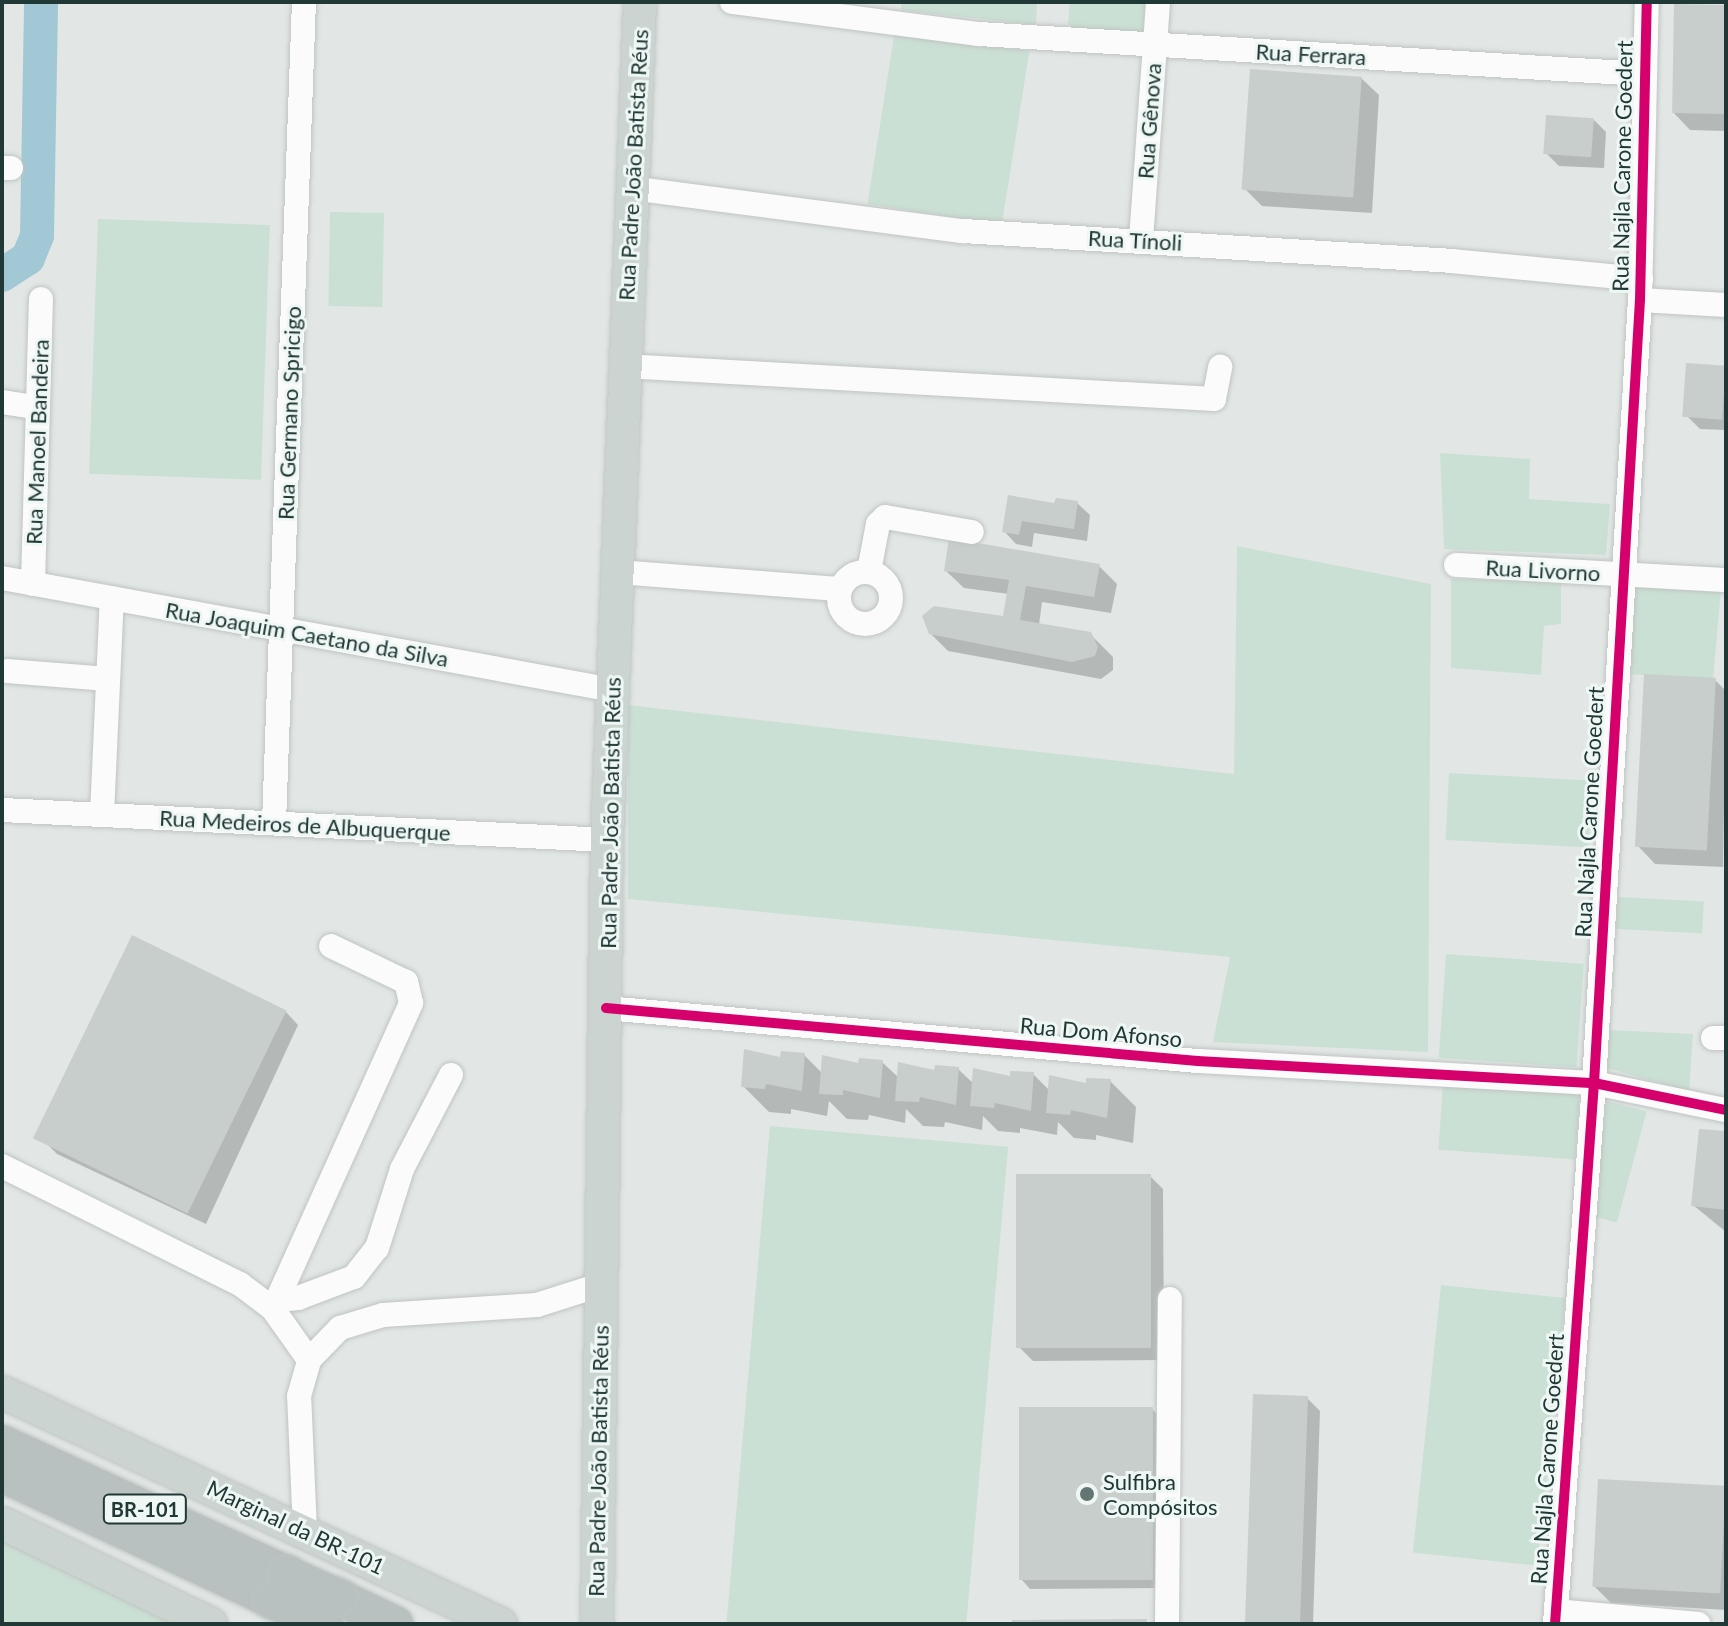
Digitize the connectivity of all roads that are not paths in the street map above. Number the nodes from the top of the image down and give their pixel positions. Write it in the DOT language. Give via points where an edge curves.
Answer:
graph roads {
  1 [pos="304,2"];
  2 [pos="640,2"];
  3 [pos="732,2"];
  4 [pos="1158,2"];
  5 [pos="1647,2"];
  6 [pos="1155,45"];
  7 [pos="1642,74"];
  8 [pos="630,188"];
  9 [pos="1141,240"];
  10 [pos="1640,289"];
  11 [pos="41,299"];
  12 [pos="1726,305"];
  13 [pos="624,366"];
  14 [pos="1220,367"];
  15 [pos="2,402"];
  16 [pos="38,408"];
  17 [pos="972,532"];
  18 [pos="1456,565"];
  19 [pos="869,571"];
  20 [pos="617,572"];
  21 [pos="1623,575"];
  22 [pos="2,578"];
  23 [pos="1726,580"];
  24 [pos="33,584"];
  25 [pos="839,589"];
  26 [pos="112,598"];
  27 [pos="281,628"];
  28 [pos="7,671"];
  29 [pos="108,679"];
  30 [pos="613,690"];
  31 [pos="2,810"];
  32 [pos="102,815"];
  33 [pos="274,823"];
  34 [pos="607,840"];
  35 [pos="331,946"];
  36 [pos="606,1008"];
  37 [pos="451,1075"];
  38 [pos="1594,1083"];
  39 [pos="1726,1110"];
  40 [pos="2,1166"];
  41 [pos="600,1285"];
  42 [pos="1170,1299"];
  43 [pos="275,1304"];
  44 [pos="309,1360"];
  45 [pos="2,1392"];
  46 [pos="2,1443"];
  47 [pos="2,1474"];
  48 [pos="2,1523"];
  49 [pos="305,1531"];
  50 [pos="351,1553"];
  51 [pos="280,1599"];
  52 [pos="331,1610"];
  53 [pos="1556,1618"];
  54 [pos="211,1624"];
  55 [pos="311,1624"];
  56 [pos="395,1624"];
  57 [pos="501,1624"];
  58 [pos="597,1624"];
  59 [pos="1167,1624"];
  60 [pos="1698,1624"];
  1 -- 27 [label="street, Rua Germano Spricigo"];
  2 -- 8 [label="main road, Rua Padre João Batista Réus"];
  3 -- 6 [label="street, Rua Ferrara" via="979,34"];
  4 -- 6 [label="street, Rua Gênova"];
  5 -- 7 [label="street, Rua Najla Carone Goedert"];
  6 -- 7 [label="street, Rua Ferrara"];
  6 -- 9 [label="street, Rua Gênova"];
  7 -- 10 [label="street, Rua Najla Carone Goedert"];
  8 -- 9 [label="street, Rua Tínoli" via="963,231"];
  8 -- 13 [label="main road, Rua Padre João Batista Réus"];
  9 -- 10 [label="street, Rua Tínoli"];
  10 -- 12 [label="street, Rua Tínoli"];
  10 -- 21 [label="street, Rua Najla Carone Goedert"];
  11 -- 16 [label="street, Rua Manoel Bandeira"];
  13 -- 14 [label="street" via="1214,399"];
  13 -- 20 [label="main road, Rua Padre João Batista Réus"];
  15 -- 16 [label="street"];
  16 -- 24 [label="street, Rua Manoel Bandeira"];
  17 -- 19 [label="street" via="885,517 878,524"];
  18 -- 21 [label="street, Rua Livorno"];
  19 -- 25 [label="street" via="851,574"];
  19 -- 25 [label="street" via="883,578 891,592 889,608 879,621 863,624 848,619 839,605"];
  20 -- 25 [label="street"];
  20 -- 30 [label="main road, Rua Padre João Batista Réus"];
  21 -- 23 [label="street, Rua Livorno"];
  21 -- 38 [label="street, Rua Najla Carone Goedert"];
  22 -- 24 [label="street, Rua Joaquim Caetano da Silva"];
  24 -- 26 [label="street, Rua Joaquim Caetano da Silva"];
  26 -- 27 [label="street, Rua Joaquim Caetano da Silva"];
  26 -- 29 [label="street"];
  27 -- 30 [label="street, Rua Joaquim Caetano da Silva"];
  27 -- 33 [label="street, Rua Germano Spricigo"];
  28 -- 29 [label="street"];
  29 -- 32 [label="street"];
  30 -- 34 [label="main road, Rua Padre João Batista Réus"];
  31 -- 32 [label="street, Rua Medeiros de Albuquerque"];
  32 -- 33 [label="street, Rua Medeiros de Albuquerque"];
  33 -- 34 [label="street, Rua Medeiros de Albuquerque"];
  34 -- 36 [label="main road, Rua Padre João Batista Réus"];
  35 -- 43 [label="street" via="406,982 411,1003"];
  36 -- 38 [label="street, Rua Dom Afonso" via="1198,1061"];
  36 -- 41 [label="main road, Rua Padre João Batista Réus"];
  37 -- 43 [label="street" via="402,1169 377,1248 354,1277"];
  38 -- 39 [label="street, Rua Dom Afonso"];
  38 -- 53 [label="street, Rua Najla Carone Goedert"];
  40 -- 43 [label="street"];
  41 -- 44 [label="street" via="537,1305 357,1319 340,1328"];
  41 -- 58 [label="main road, Rua Padre João Batista Réus"];
  42 -- 59 [label="street"];
  43 -- 44 [label="street"];
  44 -- 49 [label="street" via="298,1425"];
  45 -- 49 [label="main road, Marginal da BR-101"];
  46 -- 51 [label="highway, BR-101"];
  47 -- 51 [label="highway, BR-101"];
  48 -- 54 [label="main road"];
  49 -- 50 [label="main road, Marginal da BR-101"];
  49 -- 51 [label="main road" via="309,1563"];
  50 -- 55 [label="main road" via="332,1572"];
  50 -- 57 [label="main road, Marginal da BR-101"];
  51 -- 52 [label="highway, BR-101, bridge"];
  52 -- 56 [label="highway, BR-101"];
  53 -- 60 [label="street"];
}
